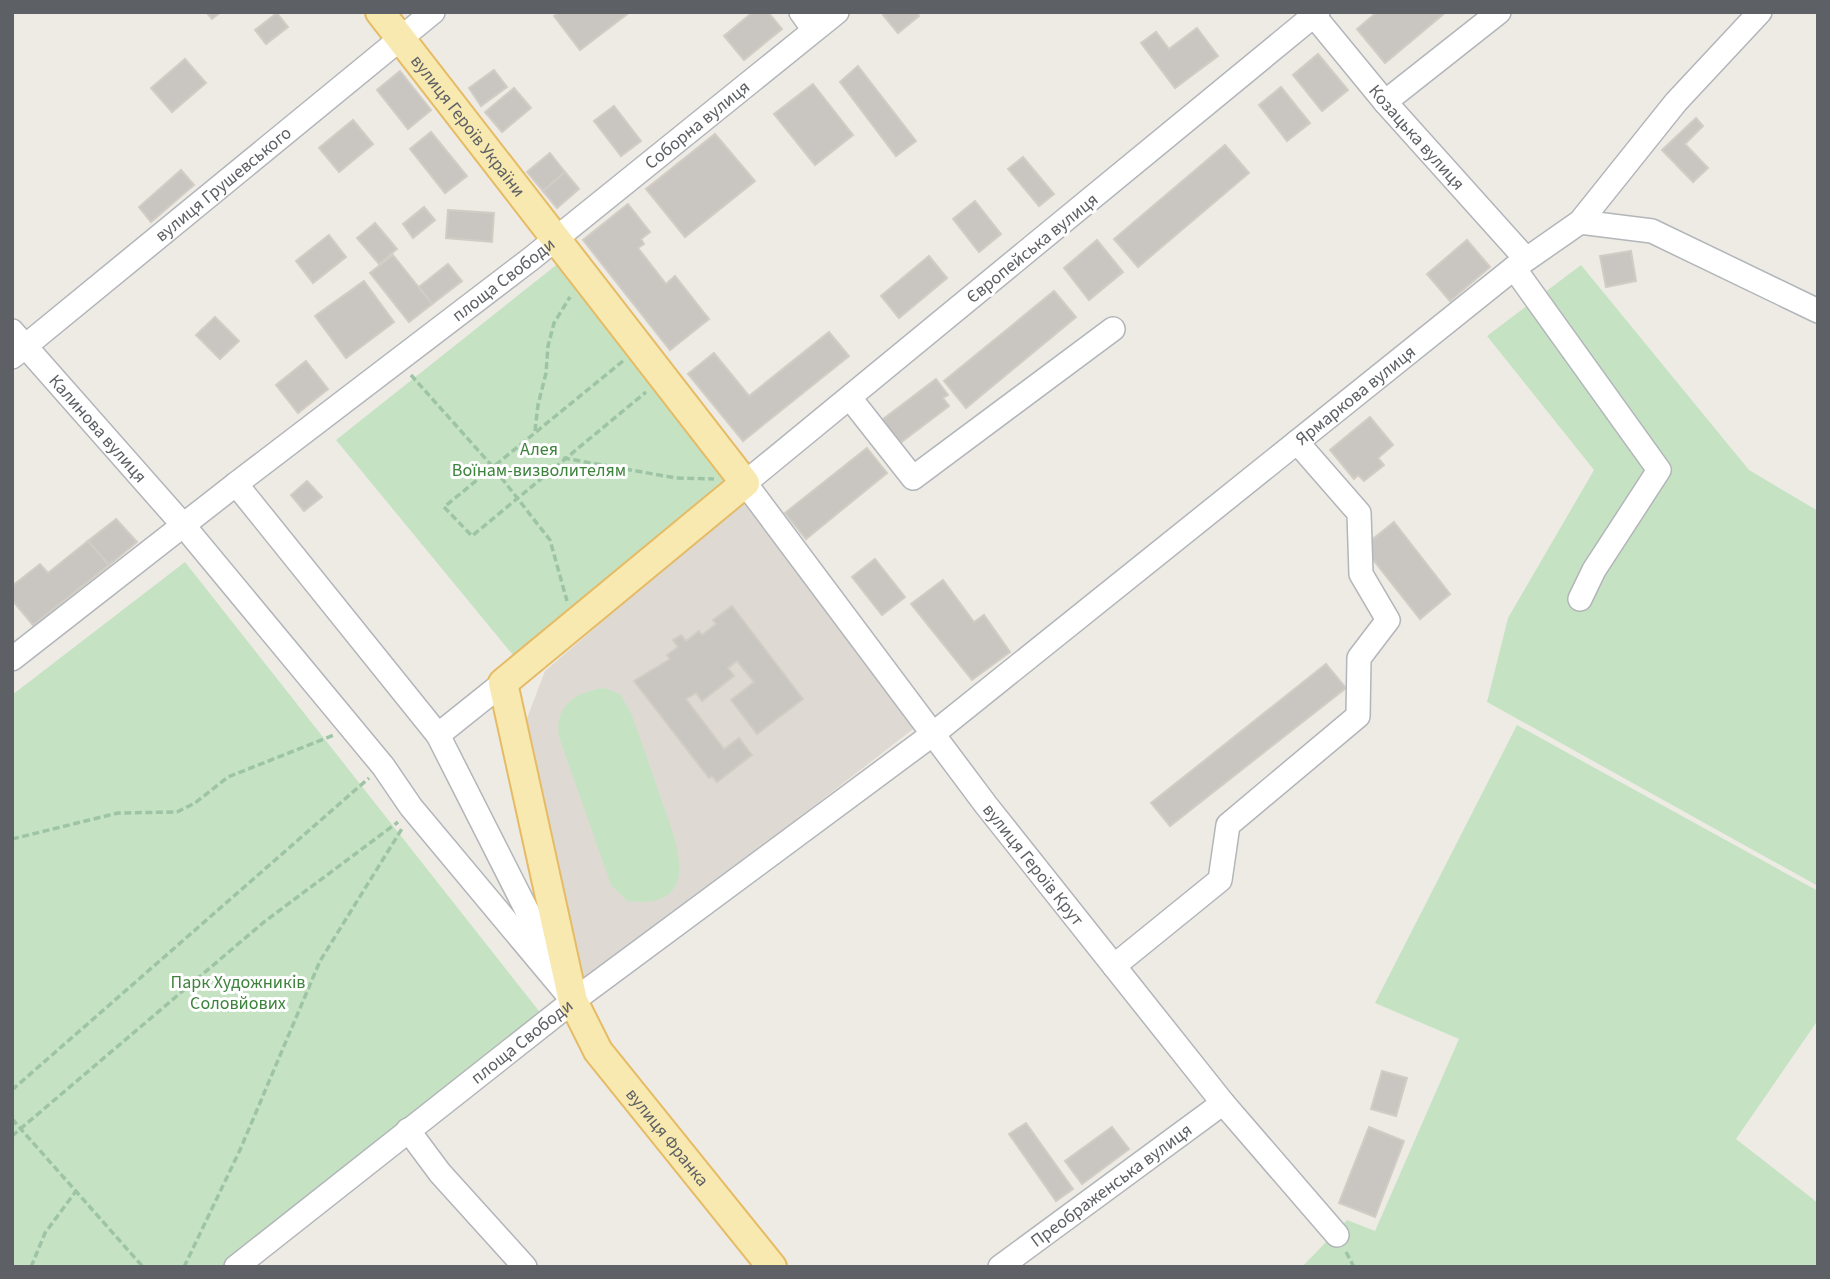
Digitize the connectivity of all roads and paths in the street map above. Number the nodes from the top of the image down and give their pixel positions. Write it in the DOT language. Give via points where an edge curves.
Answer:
graph roads {
  1 [pos="380,12"];
  2 [pos="433,12"];
  3 [pos="837,12"];
  4 [pos="1499,12"];
  5 [pos="1760,12"];
  6 [pos="1314,13"];
  7 [pos="808,21"];
  8 [pos="400,38"];
  9 [pos="1385,102"];
  10 [pos="1580,222"];
  11 [pos="558,238"];
  12 [pos="1520,263"];
  13 [pos="570,297"];
  14 [pos="1818,312"];
  15 [pos="1113,329"];
  16 [pos="17,345"];
  17 [pos="640,347"];
  18 [pos="398,360"];
  19 [pos="664,377"];
  20 [pos="850,398"];
  21 [pos="535,433"];
  22 [pos="1297,442"];
  23 [pos="564,458"];
  24 [pos="493,467"];
  25 [pos="746,483"];
  26 [pos="236,484"];
  27 [pos="516,497"];
  28 [pos="184,526"];
  29 [pos="1580,599"];
  30 [pos="575,623"];
  31 [pos="12,659"];
  32 [pos="503,683"];
  33 [pos="351,728"];
  34 [pos="933,734"];
  35 [pos="438,735"];
  36 [pos="383,766"];
  37 [pos="414,810"];
  38 [pos="12,839"];
  39 [pos="1114,966"];
  40 [pos="573,1001"];
  41 [pos="12,1090"];
  42 [pos="1223,1103"];
  43 [pos="12,1119"];
  44 [pos="20,1129"];
  45 [pos="408,1130"];
  46 [pos="12,1136"];
  47 [pos="76,1191"];
  48 [pos="1337,1235"];
  49 [pos="31,1267"];
  50 [pos="143,1267"];
  51 [pos="184,1267"];
  52 [pos="236,1267"];
  53 [pos="524,1267"];
  54 [pos="772,1267"];
  55 [pos="1000,1267"];
  1 -- 8 [label="main road, вулиця Героїв України"];
  2 -- 8 [label="street, вулиця Грушевського"];
  3 -- 7 [label="street, Соборна вулиця"];
  4 -- 9 [label="street"];
  5 -- 10 [label="street, Ярмаркова вулиця" via="1676,102"];
  6 -- 9 [label="street, Козацька вулиця"];
  6 -- 20 [label="street, Європейська вулиця"];
  7 -- 11 [label="street, Соборна вулиця"];
  8 -- 11 [label="main road, вулиця Героїв України"];
  8 -- 16 [label="street, вулиця Грушевського"];
  9 -- 12 [label="street, Козацька вулиця"];
  10 -- 12 [label="street, Ярмаркова вулиця"];
  10 -- 14 [label="street" via="1652,231"];
  11 -- 17 [label="main road, площа Свободи"];
  11 -- 18 [label="street, площа Свободи"];
  12 -- 22 [label="street, Ярмаркова вулиця"];
  12 -- 29 [label="street, Козацька вулиця" via="1659,470"];
  13 -- 21 [label="path" via="554,323 548,346"];
  15 -- 20 [label="street" via="913,478"];
  16 -- 28 [label="street, Калинова вулиця"];
  17 -- 19 [label="main road, площа Свободи"];
  17 -- 21 [label="path"];
  18 -- 24 [label="path"];
  18 -- 26 [label="street, площа Свободи"];
  19 -- 23 [label="path"];
  19 -- 25 [label="main road, площа Свободи"];
  20 -- 25 [label="street, Європейська вулиця"];
  21 -- 24 [label="path"];
  22 -- 34 [label="street, Ярмаркова вулиця"];
  22 -- 39 [label="street" via="1359,513 1361,574 1388,620 1359,658 1358,716 1228,825 1220,880"];
  23 -- 25 [label="path" via="676,478"];
  23 -- 27 [label="path"];
  24 -- 27 [label="path"];
  24 -- 27 [label="path" via="444,507 472,536"];
  25 -- 30 [label="main road"];
  25 -- 34 [label="street, вулиця Героїв Крут"];
  26 -- 28 [label="street, площа Свободи"];
  26 -- 35 [label="street, площа Свободи"];
  27 -- 30 [label="path" via="550,540"];
  28 -- 31 [label="street, площа Свободи"];
  28 -- 33 [label="street, Калинова вулиця"];
  30 -- 32 [label="main road"];
  32 -- 35 [label="street"];
  32 -- 40 [label="main road, вулиця Франка"];
  33 -- 36 [label="street, Калинова вулиця"];
  33 -- 38 [label="path" via="228,777 177,812 118,813"];
  34 -- 39 [label="street, вулиця Героїв Крут"];
  34 -- 40 [label="street, Ярмаркова вулиця"];
  35 -- 40 [label="street, площа Свободи"];
  36 -- 37 [label="street, Калинова вулиця"];
  36 -- 41 [label="path"];
  37 -- 40 [label="street, Калинова вулиця"];
  37 -- 44 [label="path" via="264,922"];
  37 -- 51 [label="path" via="320,961 240,1150"];
  39 -- 42 [label="street, вулиця Героїв Крут"];
  40 -- 45 [label="street, площа Свободи"];
  40 -- 54 [label="main road, вулиця Франка" via="598,1051"];
  42 -- 48 [label="street, вулиця Героїв Крут"];
  42 -- 55 [label="street, Преображенська вулиця"];
  43 -- 44 [label="path"];
  44 -- 46 [label="path"];
  44 -- 47 [label="path"];
  45 -- 52 [label="street, площа Свободи"];
  45 -- 53 [label="street"];
  47 -- 49 [label="path" via="45,1233"];
  47 -- 50 [label="path"];
}
